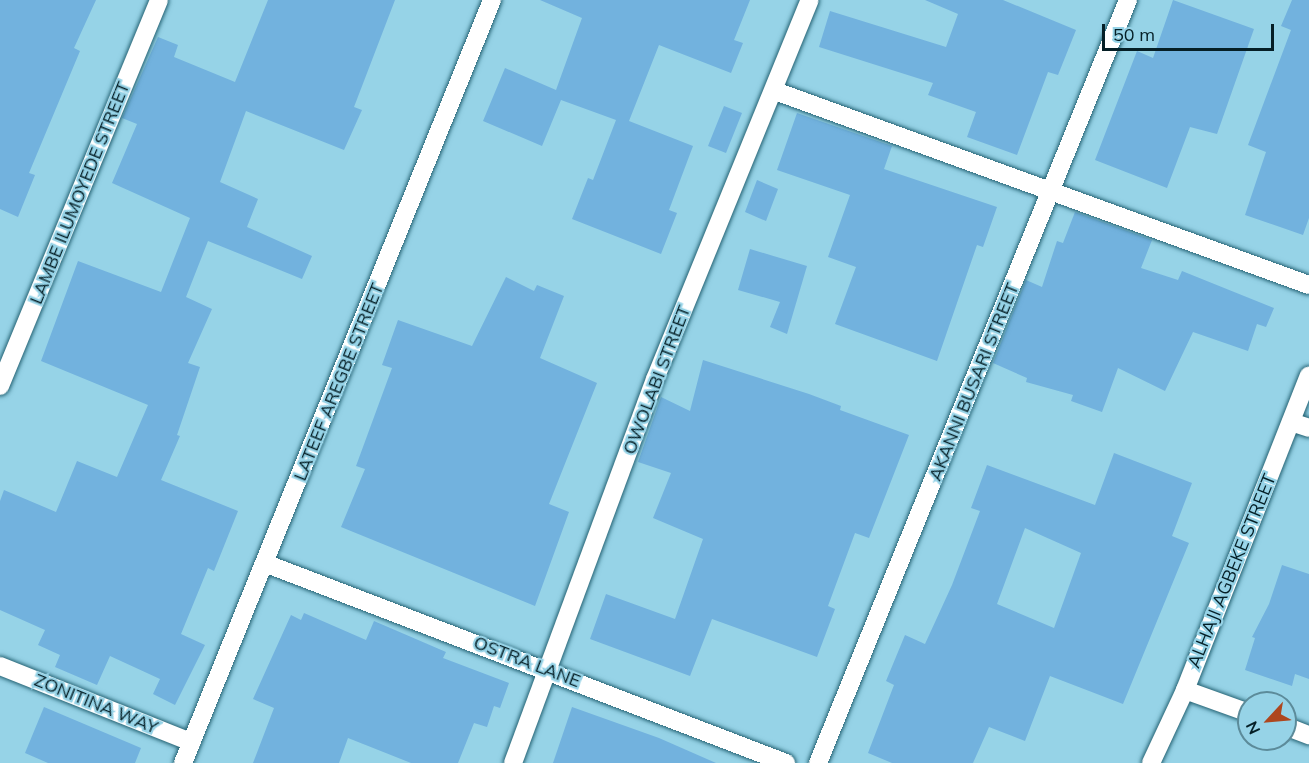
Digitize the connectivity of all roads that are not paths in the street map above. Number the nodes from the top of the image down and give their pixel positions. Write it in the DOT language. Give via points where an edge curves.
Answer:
graph roads {
  1 [pos="159,0"];
  2 [pos="492,0"];
  3 [pos="810,0"];
  4 [pos="1128,0"];
  5 [pos="776,91"];
  6 [pos="1052,189"];
  7 [pos="1309,285"];
  8 [pos="1309,376"];
  9 [pos="0,386"];
  10 [pos="1291,422"];
  11 [pos="1309,428"];
  12 [pos="267,564"];
  13 [pos="0,666"];
  14 [pos="550,670"];
  15 [pos="1185,690"];
  16 [pos="1237,709"];
  17 [pos="191,742"];
  18 [pos="183,763"];
  19 [pos="513,763"];
  20 [pos="786,763"];
  21 [pos="818,763"];
  22 [pos="1151,763"];
  1 -- 9 [label="street, LAMBE ILUMOYEDE STREET"];
  2 -- 12 [label="street, LATEEF AREGBE STREET"];
  3 -- 5 [label="street, OWOLABI STREET"];
  4 -- 6 [label="street, AKANNI BUSARI STREET"];
  5 -- 6 [label="street"];
  5 -- 14 [label="street, OWOLABI STREET" via="655,379"];
  6 -- 7 [label="street"];
  6 -- 21 [label="street, AKANNI BUSARI STREET"];
  8 -- 10 [label="street, ALHAJI AGBEKE STREET"];
  10 -- 11 [label="street"];
  10 -- 15 [label="street, ALHAJI AGBEKE STREET"];
  12 -- 14 [label="street, OSTRA LANE"];
  12 -- 17 [label="street, LATEEF AREGBE STREET"];
  13 -- 17 [label="street, ZONITINA WAY"];
  14 -- 19 [label="street, OWOLABI STREET"];
  14 -- 20 [label="street, OSTRA LANE"];
  15 -- 16 [label="street"];
  15 -- 22 [label="street, ALHAJI AGBEKE STREET"];
  17 -- 18 [label="street, LATEEF AREGBE STREET"];
}
